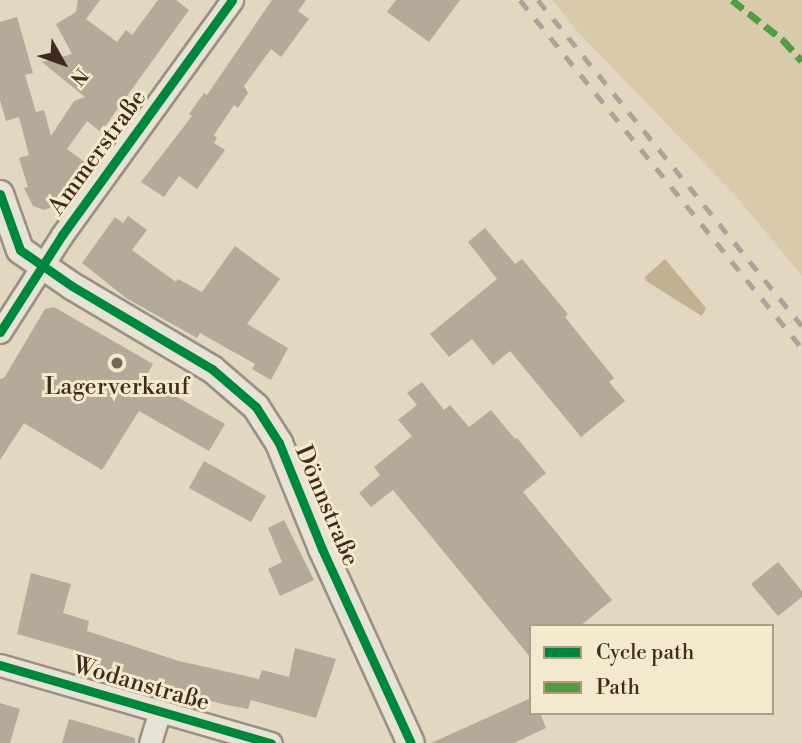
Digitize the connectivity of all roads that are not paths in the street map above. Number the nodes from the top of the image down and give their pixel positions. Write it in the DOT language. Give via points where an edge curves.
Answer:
graph roads {
  1 [pos="232,0"];
  2 [pos="0,194"];
  3 [pos="42,265"];
  4 [pos="0,332"];
  5 [pos="0,665"];
  6 [pos="160,711"];
  7 [pos="150,743"];
  8 [pos="271,743"];
  9 [pos="410,743"];
  1 -- 3 [label="street, Ammerstraße"];
  2 -- 3 [label="street, Dönnstraße" via="20,250"];
  3 -- 4 [label="street, Ammerstraße"];
  3 -- 9 [label="street, Dönnstraße" via="212,369 256,407 279,443"];
  5 -- 6 [label="street, Wodanstraße"];
  6 -- 7 [label="street"];
  6 -- 8 [label="street, Wodanstraße"];
}
